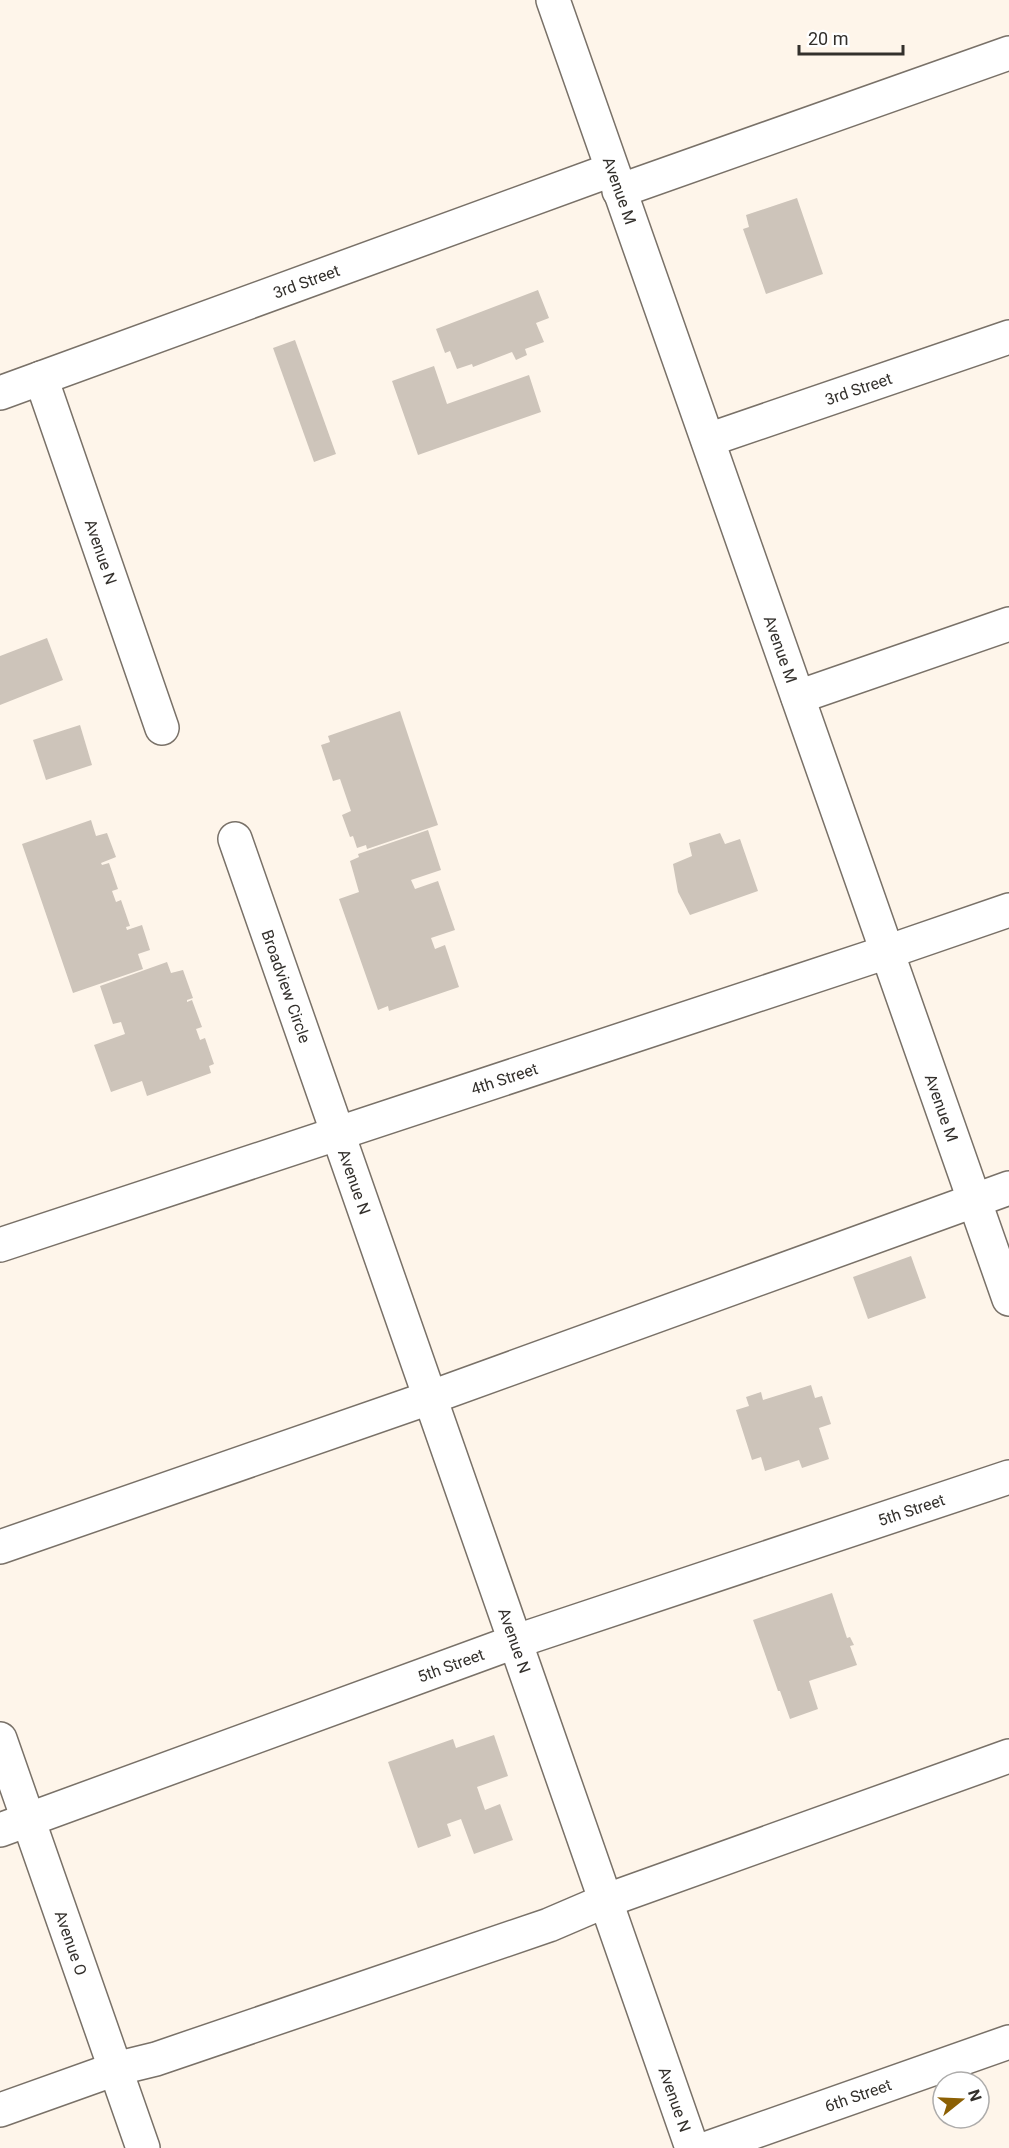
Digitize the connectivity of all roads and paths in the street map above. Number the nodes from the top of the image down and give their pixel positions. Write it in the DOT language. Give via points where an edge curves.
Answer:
graph roads {
  1 [pos="553,0"];
  2 [pos="1009,53"];
  3 [pos="615,181"];
  4 [pos="1009,337"];
  5 [pos="41,378"];
  6 [pos="0,393"];
  7 [pos="708,440"];
  8 [pos="1009,624"];
  9 [pos="798,697"];
  10 [pos="162,728"];
  11 [pos="235,839"];
  12 [pos="1009,910"];
  13 [pos="887,952"];
  14 [pos="337,1134"];
  15 [pos="1009,1188"];
  16 [pos="974,1200"];
  17 [pos="0,1245"];
  18 [pos="1009,1299"];
  19 [pos="429,1398"];
  20 [pos="1009,1477"];
  21 [pos="0,1547"];
  22 [pos="514,1642"];
  23 [pos="0,1739"];
  24 [pos="1009,1756"];
  25 [pos="14,1825"];
  26 [pos="605,1901"];
  27 [pos="1009,2042"];
  28 [pos="115,2069"];
  29 [pos="0,2110"];
  30 [pos="143,2148"];
  31 [pos="692,2148"];
  32 [pos="708,2148"];
  1 -- 3 [label="street, Avenue M"];
  2 -- 3 [label="street, 3rd Street"];
  3 -- 5 [label="street, 3rd Street"];
  3 -- 7 [label="street, Avenue M"];
  4 -- 7 [label="street, 3rd Street"];
  5 -- 6 [label="street, 3rd Street"];
  5 -- 10 [label="street, Avenue N"];
  7 -- 9 [label="street, Avenue M"];
  8 -- 9 [label="street"];
  9 -- 13 [label="street, Avenue M"];
  11 -- 14 [label="street, Broadview Circle"];
  12 -- 13 [label="street, 4th Street"];
  13 -- 14 [label="street, 4th Street"];
  13 -- 16 [label="street, Avenue M"];
  14 -- 17 [label="street, 4th Street"];
  14 -- 19 [label="street, Avenue N"];
  15 -- 16 [label="street"];
  16 -- 18 [label="street, Avenue M"];
  16 -- 19 [label="street"];
  19 -- 21 [label="street"];
  19 -- 22 [label="street, Avenue N"];
  20 -- 22 [label="street, 5th Street"];
  22 -- 25 [label="street, 5th Street"];
  22 -- 26 [label="street, Avenue N"];
  23 -- 25 [label="street, Avenue O"];
  24 -- 26 [label="street"];
  25 -- 28 [label="street, Avenue O"];
  26 -- 28 [label="street" via="537,1929 156,2059"];
  26 -- 31 [label="street, Avenue N"];
  27 -- 32 [label="street, 6th Street"];
  28 -- 29 [label="street"];
  28 -- 30 [label="street, Avenue O"];
}
